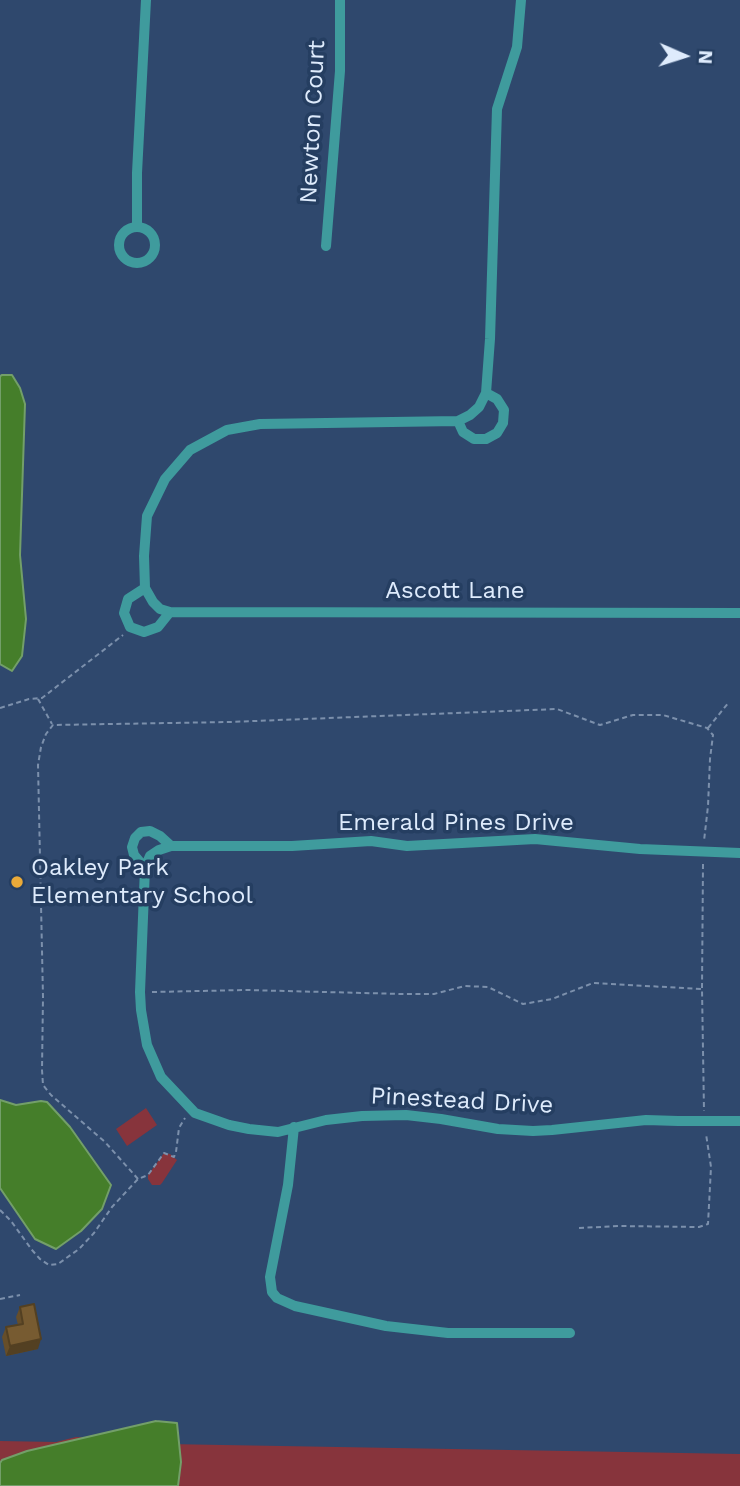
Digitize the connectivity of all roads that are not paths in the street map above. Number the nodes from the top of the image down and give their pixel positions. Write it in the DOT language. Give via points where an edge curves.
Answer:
graph roads {
  1 [pos="146,0"];
  2 [pos="340,0"];
  3 [pos="521,0"];
  4 [pos="137,226"];
  5 [pos="326,246"];
  6 [pos="486,393"];
  7 [pos="458,421"];
  8 [pos="145,588"];
  9 [pos="170,612"];
  10 [pos="740,613"];
  11 [pos="171,846"];
  12 [pos="740,853"];
  13 [pos="150,856"];
  14 [pos="145,868"];
  15 [pos="740,1121"];
  16 [pos="294,1127"];
  17 [pos="570,1333"];
  1 -- 4 [label="street"];
  2 -- 5 [label="street, Newton Court" via="340,71"];
  3 -- 6 [label="street" via="517,47 497,109"];
  6 -- 7 [label="street" via="479,407"];
  6 -- 7 [label="street" via="504,410 497,433 474,439 463,432"];
  7 -- 8 [label="street" via="260,424 227,430 190,450 165,479 148,516"];
  8 -- 9 [label="street" via="160,609"];
  8 -- 9 [label="street" via="128,599 124,613 132,627 144,632 158,627"];
  9 -- 10 [label="street, Ascott Lane"];
  11 -- 12 [label="street, Emerald Pines Drive" via="371,841 407,846 535,839"];
  11 -- 13 [label="street, Emerald Pines Drive"];
  11 -- 14 [label="street, Emerald Pines Drive" via="150,831 142,832 132,846"];
  13 -- 14 [label="street, Pinestead Drive"];
  14 -- 16 [label="street, Pinestead Drive" via="141,1010 147,1045 161,1077 195,1113 249,1129 278,1132"];
  15 -- 16 [label="street, Pinestead Drive" via="646,1119 533,1131 406,1115 362,1116"];
  16 -- 17 [label="street" via="270,1277 277,1298 386,1326 448,1333"];
}
